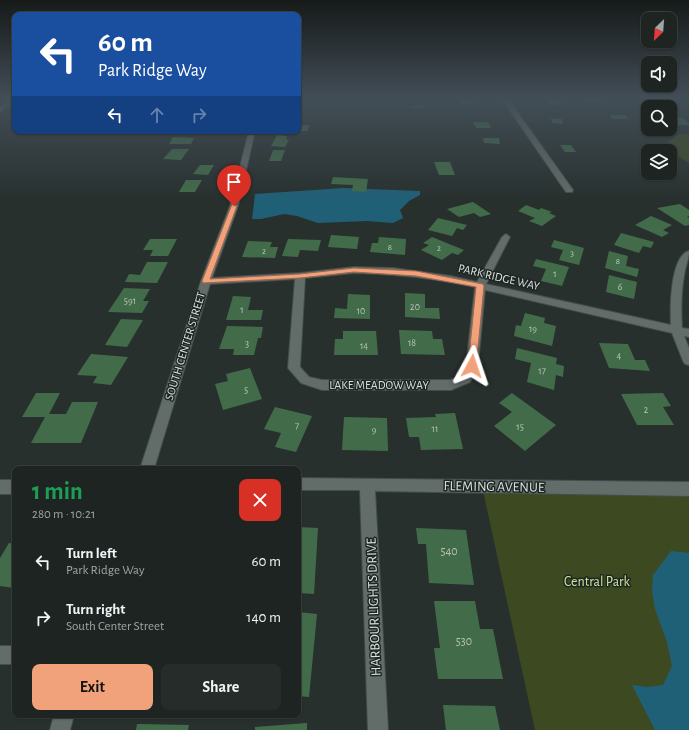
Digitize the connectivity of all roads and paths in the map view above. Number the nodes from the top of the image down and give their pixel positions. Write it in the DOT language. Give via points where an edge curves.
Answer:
graph roads {
  1 [pos="529,133"];
  2 [pos="251,134"];
  3 [pos="569,190"];
  4 [pos="506,237"];
  5 [pos="689,254"];
  6 [pos="300,276"];
  7 [pos="206,281"];
  8 [pos="480,286"];
  9 [pos="677,330"];
  10 [pos="689,333"];
  11 [pos="689,361"];
  12 [pos="148,466"];
  13 [pos="301,484"];
  14 [pos="367,484"];
  15 [pos="0,487"];
  16 [pos="12,487"];
  17 [pos="689,489"];
  18 [pos="0,655"];
  19 [pos="12,655"];
  20 [pos="63,718"];
  21 [pos="60,730"];
  22 [pos="378,730"];
  1 -- 3 [label="street"];
  2 -- 7 [label="street, SOUTH CENTER STREET" via="234,206"];
  4 -- 8 [label="street"];
  5 -- 9 [label="street" via="680,270"];
  6 -- 7 [label="street, PARK RIDGE WAY"];
  6 -- 8 [label="street, PARK RIDGE WAY" via="354,270 393,271"];
  6 -- 8 [label="street, LAKE MEADOW WAY" via="294,368 305,380 322,385 451,385 466,379 472,366"];
  7 -- 12 [label="street, SOUTH CENTER STREET"];
  8 -- 9 [label="street, PARK RIDGE WAY"];
  9 -- 10 [label="street, PARK RIDGE WAY"];
  9 -- 11 [label="street"];
  13 -- 14 [label="street, FLEMING AVENUE"];
  14 -- 17 [label="street, FLEMING AVENUE"];
  14 -- 22 [label="street, HARBOUR LIGHTS DRIVE"];
  15 -- 16 [label="street"];
  18 -- 19 [label="street"];
  20 -- 21 [label="street"];
}
